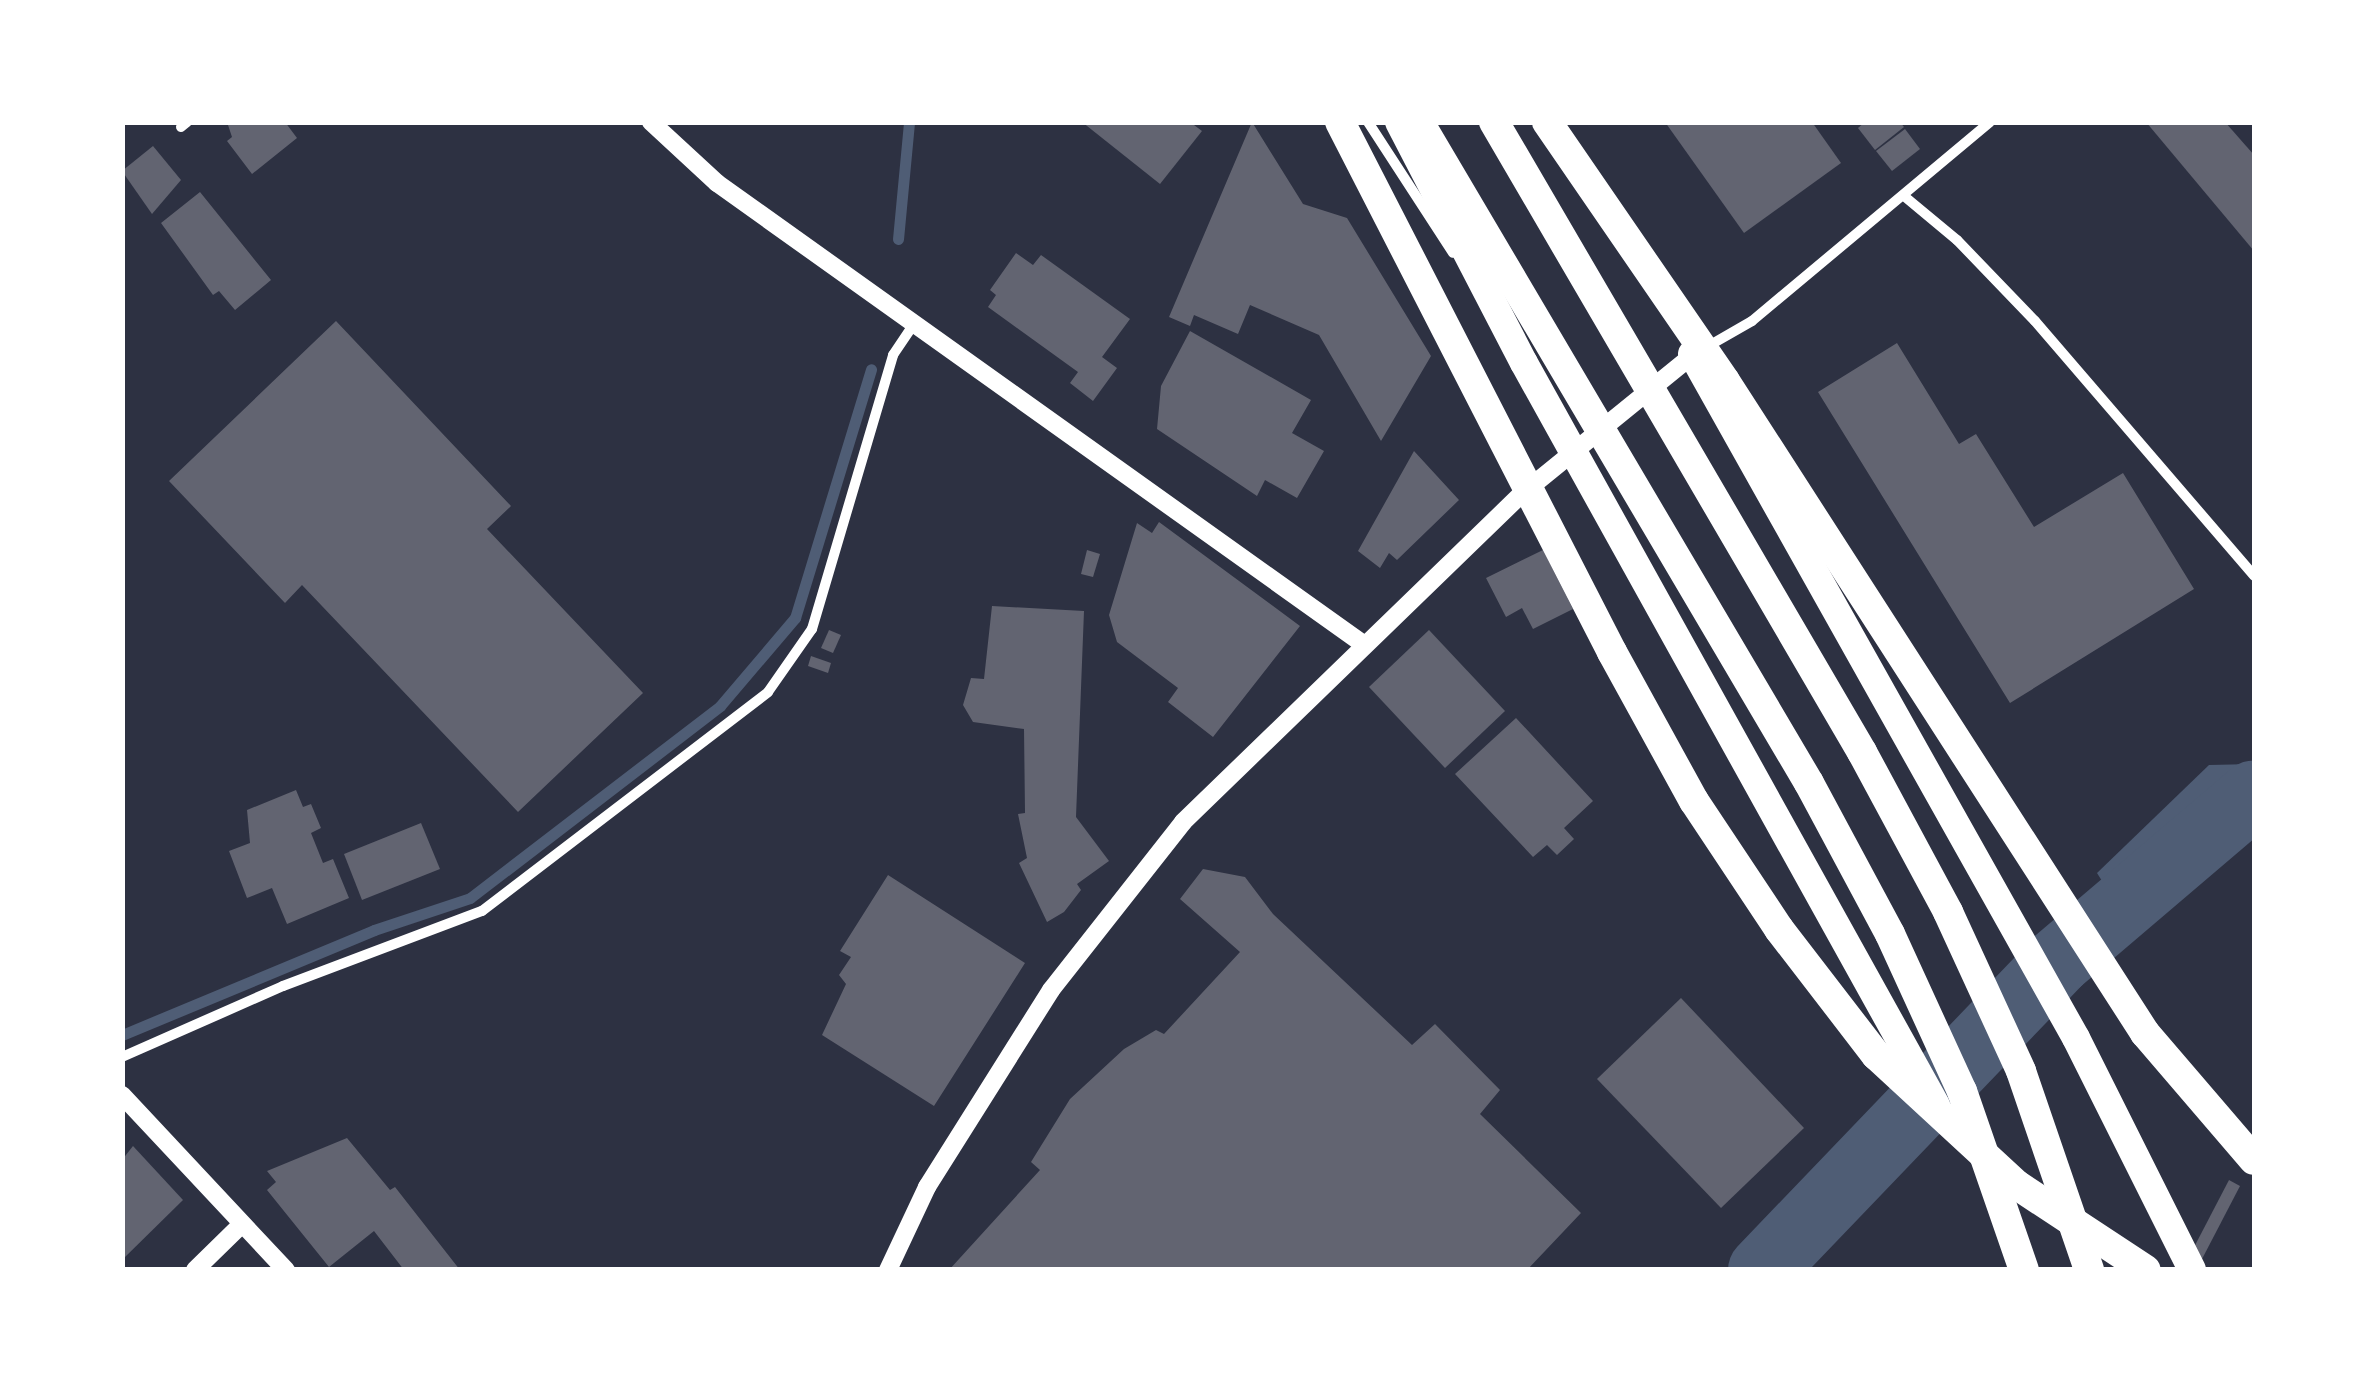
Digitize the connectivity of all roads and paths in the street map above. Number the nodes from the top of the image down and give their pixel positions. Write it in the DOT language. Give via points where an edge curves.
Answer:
graph roads {
  1 [pos="651,122"];
  2 [pos="1340,122"];
  3 [pos="1368,122"];
  4 [pos="1399,122"];
  5 [pos="1419,122"];
  6 [pos="1494,122"];
  7 [pos="1551,122"];
  8 [pos="1990,122"];
  9 [pos="1904,196"];
  10 [pos="913,325"];
  11 [pos="1693,355"];
  12 [pos="1524,363"];
  13 [pos="1579,451"];
  14 [pos="2254,576"];
  15 [pos="1363,644"];
  16 [pos="122,1057"];
  17 [pos="122,1095"];
  18 [pos="2254,1160"];
  19 [pos="241,1225"];
  20 [pos="195,1270"];
  21 [pos="286,1270"];
  22 [pos="888,1270"];
  23 [pos="2024,1270"];
  24 [pos="2034,1270"];
  25 [pos="2089,1270"];
  26 [pos="2146,1270"];
  27 [pos="2192,1270"];
  1 -- 10 [label="street" via="717,182"];
  2 -- 26 [label="highway" via="1612,652 1694,801 1779,929 1890,1068 2018,1185"];
  3 -- 12 [label="street"];
  4 -- 12 [label="highway"];
  5 -- 23 [label="highway" via="1808,782 1890,934 1962,1091"];
  6 -- 25 [label="highway" via="1862,752 1948,912 2021,1070"];
  7 -- 11 [label="highway"];
  7 -- 18 [label="highway" via="2145,1033"];
  8 -- 9 [label="street"];
  9 -- 11 [label="street" via="1752,321"];
  9 -- 14 [label="street" via="2035,321"];
  10 -- 15 [label="street"];
  10 -- 16 [label="street" via="893,354 812,629 768,692 482,911 266,993"];
  11 -- 13 [label="street"];
  11 -- 27 [label="highway" via="2076,1038"];
  12 -- 13 [label="highway"];
  13 -- 15 [label="street" via="1523,493"];
  13 -- 24 [label="highway" via="1894,1033"];
  15 -- 22 [label="street" via="1245,757 1116,901 1051,990 927,1187"];
  17 -- 19 [label="street"];
  19 -- 20 [label="street"];
  19 -- 21 [label="street"];
}
